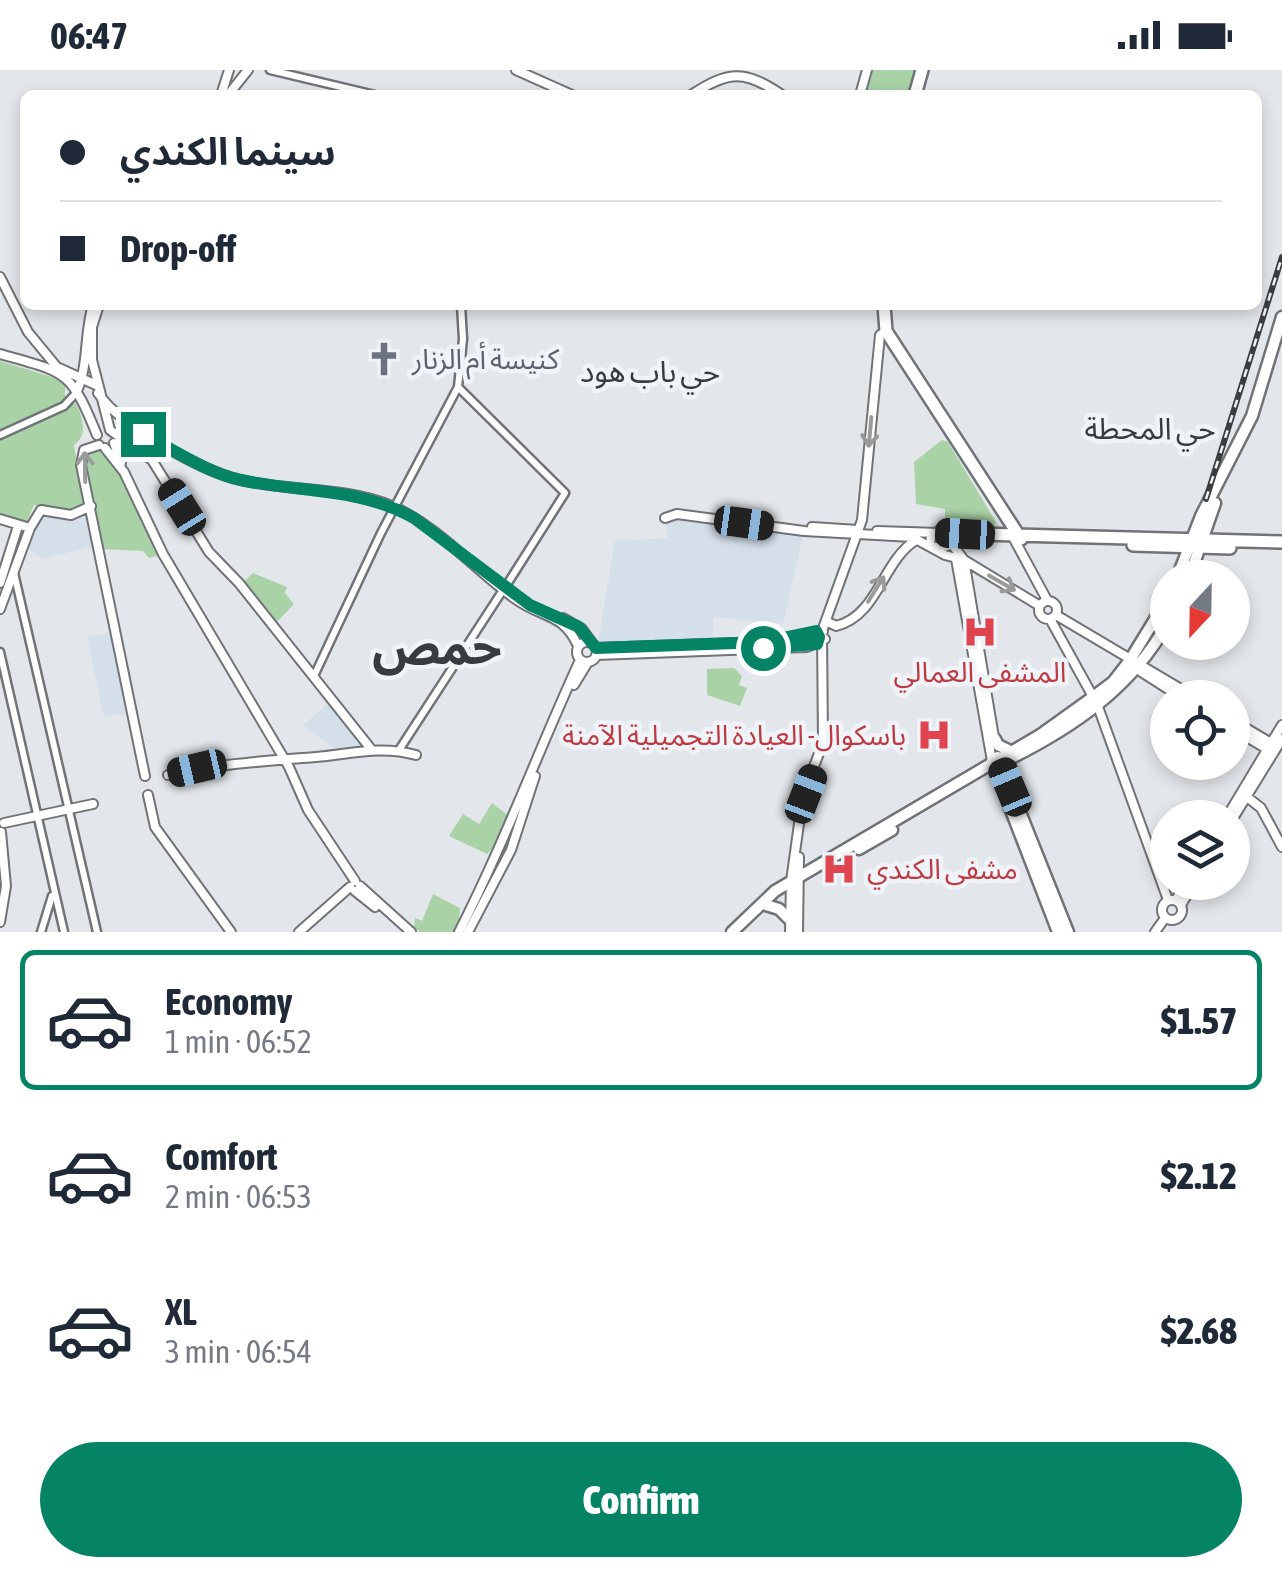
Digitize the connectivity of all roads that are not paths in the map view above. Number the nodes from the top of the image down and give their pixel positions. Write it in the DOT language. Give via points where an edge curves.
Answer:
graph roads {
  1 [pos="248,70"];
  2 [pos="270,70"];
  3 [pos="516,70"];
  4 [pos="528,70"];
  5 [pos="746,70"];
  6 [pos="759,79"];
  7 [pos="229,90"];
  8 [pos="354,90"];
  9 [pos="561,90"];
  10 [pos="572,90"];
  11 [pos="699,90"];
  12 [pos="775,90"];
  13 [pos="0,277"];
  14 [pos="94,310"];
  15 [pos="95,310"];
  16 [pos="461,310"];
  17 [pos="881,310"];
  18 [pos="1282,316"];
  19 [pos="883,333"];
  20 [pos="1282,336"];
  21 [pos="0,352"];
  22 [pos="56,366"];
  23 [pos="87,385"];
  24 [pos="458,387"];
  25 [pos="0,436"];
  26 [pos="109,440"];
  27 [pos="91,506"];
  28 [pos="394,507"];
  29 [pos="664,513"];
  30 [pos="0,520"];
  31 [pos="18,526"];
  32 [pos="30,528"];
  33 [pos="857,532"];
  34 [pos="939,533"];
  35 [pos="1016,537"];
  36 [pos="918,539"];
  37 [pos="950,542"];
  38 [pos="1282,542"];
  39 [pos="1196,543"];
  40 [pos="932,547"];
  41 [pos="1282,550"];
  42 [pos="960,560"];
  43 [pos="1187,560"];
  44 [pos="1193,560"];
  45 [pos="14,572"];
  46 [pos="0,582"];
  47 [pos="504,588"];
  48 [pos="1046,602"];
  49 [pos="0,609"];
  50 [pos="1053,617"];
  51 [pos="585,632"];
  52 [pos="825,633"];
  53 [pos="574,636"];
  54 [pos="1150,636"];
  55 [pos="578,646"];
  56 [pos="1150,646"];
  57 [pos="595,649"];
  58 [pos="0,652"];
  59 [pos="584,661"];
  60 [pos="1136,665"];
  61 [pos="314,676"];
  62 [pos="1157,680"];
  63 [pos="1163,680"];
  64 [pos="1095,701"];
  65 [pos="1282,725"];
  66 [pos="1250,733"];
  67 [pos="1250,737"];
  68 [pos="994,739"];
  69 [pos="1282,739"];
  70 [pos="1269,746"];
  71 [pos="371,749"];
  72 [pos="399,750"];
  73 [pos="1010,751"];
  74 [pos="416,756"];
  75 [pos="304,758"];
  76 [pos="284,759"];
  77 [pos="996,762"];
  78 [pos="168,775"];
  79 [pos="145,776"];
  80 [pos="296,781"];
  81 [pos="148,794"];
  82 [pos="1247,797"];
  83 [pos="1239,800"];
  84 [pos="1245,800"];
  85 [pos="94,804"];
  86 [pos="69,809"];
  87 [pos="36,816"];
  88 [pos="1,827"];
  89 [pos="1282,847"];
  90 [pos="794,883"];
  91 [pos="52,885"];
  92 [pos="354,885"];
  93 [pos="1175,901"];
  94 [pos="766,905"];
  95 [pos="789,918"];
  96 [pos="1168,919"];
  97 [pos="0,922"];
  98 [pos="42,932"];
  99 [pos="64,932"];
  100 [pos="98,932"];
  101 [pos="230,932"];
  102 [pos="298,932"];
  103 [pos="408,932"];
  104 [pos="459,932"];
  105 [pos="468,932"];
  106 [pos="732,932"];
  107 [pos="740,932"];
  108 [pos="794,932"];
  109 [pos="1058,932"];
  110 [pos="1068,932"];
  111 [pos="1155,932"];
  112 [pos="1163,932"];
  1 -- 7 [label="main road"];
  2 -- 8 [label="street"];
  3 -- 9 [label="main road"];
  4 -- 10 [label="main road"];
  5 -- 6 [label="main road"];
  6 -- 11 [label="main road" via="733,74"];
  6 -- 12 [label="main road"];
  13 -- 22 [label="main road" via="28,332"];
  14 -- 23 [label="main road" via="86,328"];
  15 -- 23 [label="main road"];
  16 -- 24 [label="street"];
  17 -- 19 [label="highway"];
  18 -- 39 [label="main road" via="1252,416"];
  19 -- 33 [label="main road, one-way"];
  19 -- 35 [label="highway"];
  20 -- 39 [label="main road" via="1252,432"];
  21 -- 22 [label="main road"];
  21 -- 23 [label="main road"];
  22 -- 23 [label="main road"];
  23 -- 25 [label="street" via="64,406"];
  23 -- 26 [label="main road"];
  23 -- 26 [label="main road" via="97,435"];
  23 -- 28 [label="main road" via="132,426 237,480 347,493"];
  24 -- 28 [label="street"];
  24 -- 47 [label="street" via="566,492"];
  27 -- 26 [label="main road, one-way" via="84,450"];
  26 -- 61 [label="main road" via="152,460 209,552"];
  26 -- 76 [label="main road" via="163,554"];
  27 -- 32 [label="main road" via="72,514 41,510"];
  27 -- 79 [label="main road"];
  28 -- 47 [label="main road"];
  28 -- 61 [label="street"];
  29 -- 33 [label="main road"];
  30 -- 31 [label="main road"];
  31 -- 32 [label="main road"];
  31 -- 46 [label="main road"];
  32 -- 45 [label="main road"];
  33 -- 34 [label="main road"];
  33 -- 36 [label="main road"];
  33 -- 52 [label="main road"];
  34 -- 35 [label="highway"];
  34 -- 37 [label="main road"];
  34 -- 40 [label="main road" via="929,541"];
  35 -- 37 [label="highway"];
  35 -- 39 [label="highway"];
  35 -- 48 [label="main road"];
  36 -- 40 [label="main road"];
  52 -- 36 [label="main road, one-way" via="860,613"];
  37 -- 40 [label="main road"];
  37 -- 42 [label="main road"];
  38 -- 39 [label="highway"];
  39 -- 41 [label="highway"];
  39 -- 43 [label="main road"];
  39 -- 44 [label="main road"];
  40 -- 42 [label="main road"];
  42 -- 48 [label="main road, one-way"];
  42 -- 68 [label="main road"];
  42 -- 77 [label="main road"];
  45 -- 49 [label="main road"];
  45 -- 86 [label="street"];
  47 -- 51 [label="main road"];
  47 -- 53 [label="main road" via="529,609 565,623"];
  47 -- 72 [label="street"];
  48 -- 50 [label="main road" via="1057,606"];
  48 -- 50 [label="main road" via="1041,615"];
  50 -- 60 [label="main road"];
  50 -- 64 [label="main road"];
  51 -- 53 [label="main road"];
  51 -- 57 [label="main road"];
  52 -- 57 [label="main road"];
  52 -- 57 [label="main road"];
  52 -- 90 [label="main road" via="826,745 806,794"];
  53 -- 55 [label="main road"];
  54 -- 60 [label="main road"];
  55 -- 57 [label="main road"];
  55 -- 59 [label="main road"];
  56 -- 60 [label="main road"];
  57 -- 59 [label="main road"];
  58 -- 87 [label="street"];
  59 -- 104 [label="main road"];
  59 -- 105 [label="main road" via="550,733 510,850"];
  60 -- 62 [label="main road"];
  60 -- 63 [label="main road"];
  60 -- 64 [label="main road"];
  61 -- 71 [label="main road"];
  64 -- 73 [label="main road"];
  64 -- 77 [label="main road" via="1067,726"];
  64 -- 93 [label="main road"];
  65 -- 70 [label="main road"];
  66 -- 70 [label="main road"];
  67 -- 70 [label="main road"];
  68 -- 73 [label="main road"];
  68 -- 77 [label="main road"];
  69 -- 82 [label="main road"];
  70 -- 83 [label="main road"];
  71 -- 72 [label="main road"];
  71 -- 75 [label="main road"];
  72 -- 74 [label="main road"];
  73 -- 77 [label="main road"];
  75 -- 76 [label="main road"];
  75 -- 80 [label="main road"];
  76 -- 78 [label="main road"];
  76 -- 80 [label="main road"];
  76 -- 92 [label="main road" via="304,812"];
  77 -- 90 [label="main road"];
  77 -- 109 [label="main road"];
  77 -- 110 [label="main road"];
  80 -- 92 [label="main road"];
  81 -- 101 [label="main road" via="156,827"];
  82 -- 84 [label="main road"];
  82 -- 89 [label="main road" via="1262,808"];
  85 -- 86 [label="main road"];
  86 -- 87 [label="main road"];
  86 -- 100 [label="street"];
  87 -- 88 [label="main road"];
  87 -- 91 [label="street"];
  88 -- 97 [label="main road" via="6,886"];
  90 -- 94 [label="main road"];
  90 -- 95 [label="main road"];
  90 -- 106 [label="main road"];
  90 -- 108 [label="main road"];
  91 -- 98 [label="street"];
  91 -- 99 [label="street"];
  92 -- 102 [label="main road"];
  92 -- 103 [label="main road"];
  93 -- 96 [label="main road" via="1179,917"];
  93 -- 96 [label="main road" via="1161,909"];
  94 -- 95 [label="main road"];
  94 -- 107 [label="main road"];
  95 -- 108 [label="main road"];
  96 -- 111 [label="main road"];
  96 -- 112 [label="main road"];
}
